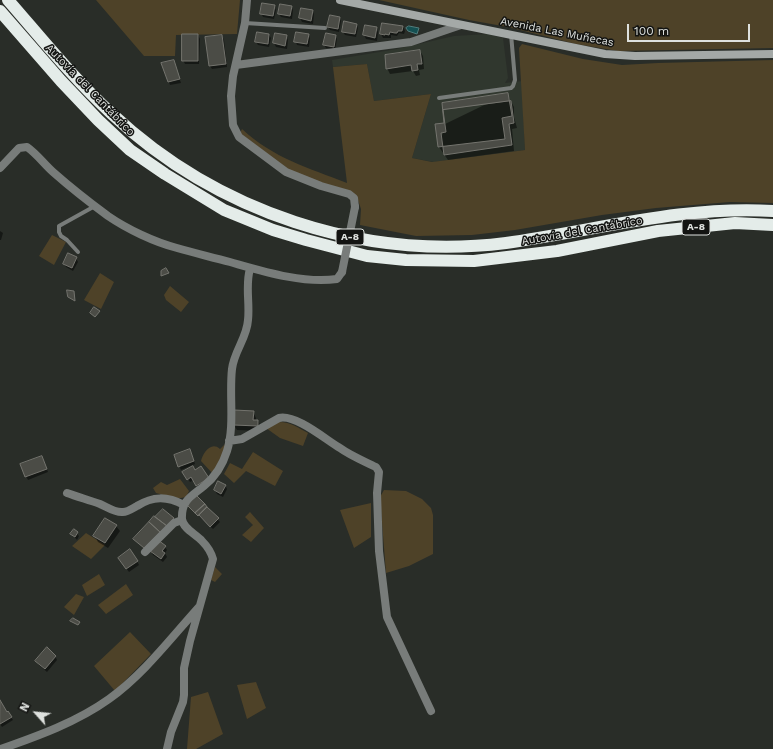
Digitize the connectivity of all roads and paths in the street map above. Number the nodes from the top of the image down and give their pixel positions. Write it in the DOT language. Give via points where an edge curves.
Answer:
graph roads {
  1 [pos="8,0"];
  2 [pos="247,0"];
  3 [pos="340,0"];
  4 [pos="356,2"];
  5 [pos="0,11"];
  6 [pos="245,23"];
  7 [pos="461,24"];
  8 [pos="325,28"];
  9 [pos="511,34"];
  10 [pos="773,54"];
  11 [pos="236,65"];
  12 [pos="440,98"];
  13 [pos="0,168"];
  14 [pos="96,206"];
  15 [pos="773,211"];
  16 [pos="773,225"];
  17 [pos="78,252"];
  18 [pos="250,269"];
  19 [pos="229,441"];
  20 [pos="67,494"];
  21 [pos="184,505"];
  22 [pos="182,520"];
  23 [pos="145,552"];
  24 [pos="199,606"];
  25 [pos="431,711"];
  26 [pos="1,749"];
  27 [pos="167,749"];
  1 -- 15 [label="highway, Autovía del Cantábrico / A-8" via="111,114 171,162 206,184 244,203 313,229 362,240 410,246 454,247 503,243 692,214 733,210"];
  2 -- 6 [label="street"];
  3 -- 4 [label="street, Avenida Las Muñecas"];
  4 -- 7 [label="street, Avenida Las Muñecas"];
  5 -- 16 [label="highway, Autovía del Cantábrico / A-8" via="61,81 130,150 224,210 306,240 367,256 406,260 474,261 557,251 658,231 735,223"];
  6 -- 8 [label="lane"];
  6 -- 11 [label="street"];
  7 -- 9 [label="street, Avenida Las Muñecas"];
  7 -- 11 [label="street" via="411,42"];
  9 -- 10 [label="street, Avenida Las Muñecas" via="635,56"];
  9 -- 12 [label="lane" via="515,80 511,88"];
  11 -- 18 [label="street, bridge" via="232,103 233,125 239,137 286,172 349,194 354,198 355,208 342,272 337,279 327,281"];
  13 -- 14 [label="street" via="18,148 27,147 53,172"];
  14 -- 17 [label="lane" via="59,226 60,236"];
  14 -- 18 [label="street" via="108,216 160,242"];
  18 -- 19 [label="street" via="247,279 248,320 232,369"];
  19 -- 21 [label="street" via="218,470"];
  19 -- 25 [label="street" via="242,439 284,417 376,466 379,472 379,551 387,617"];
  20 -- 21 [label="street" via="116,512 123,512 155,498 165,498"];
  21 -- 22 [label="street"];
  22 -- 23 [label="street" via="174,523"];
  22 -- 24 [label="street" via="184,526 203,541 212,553 213,559"];
  24 -- 26 [label="street" via="128,683 108,699 66,723"];
  24 -- 27 [label="street" via="184,668 184,695"];
}
